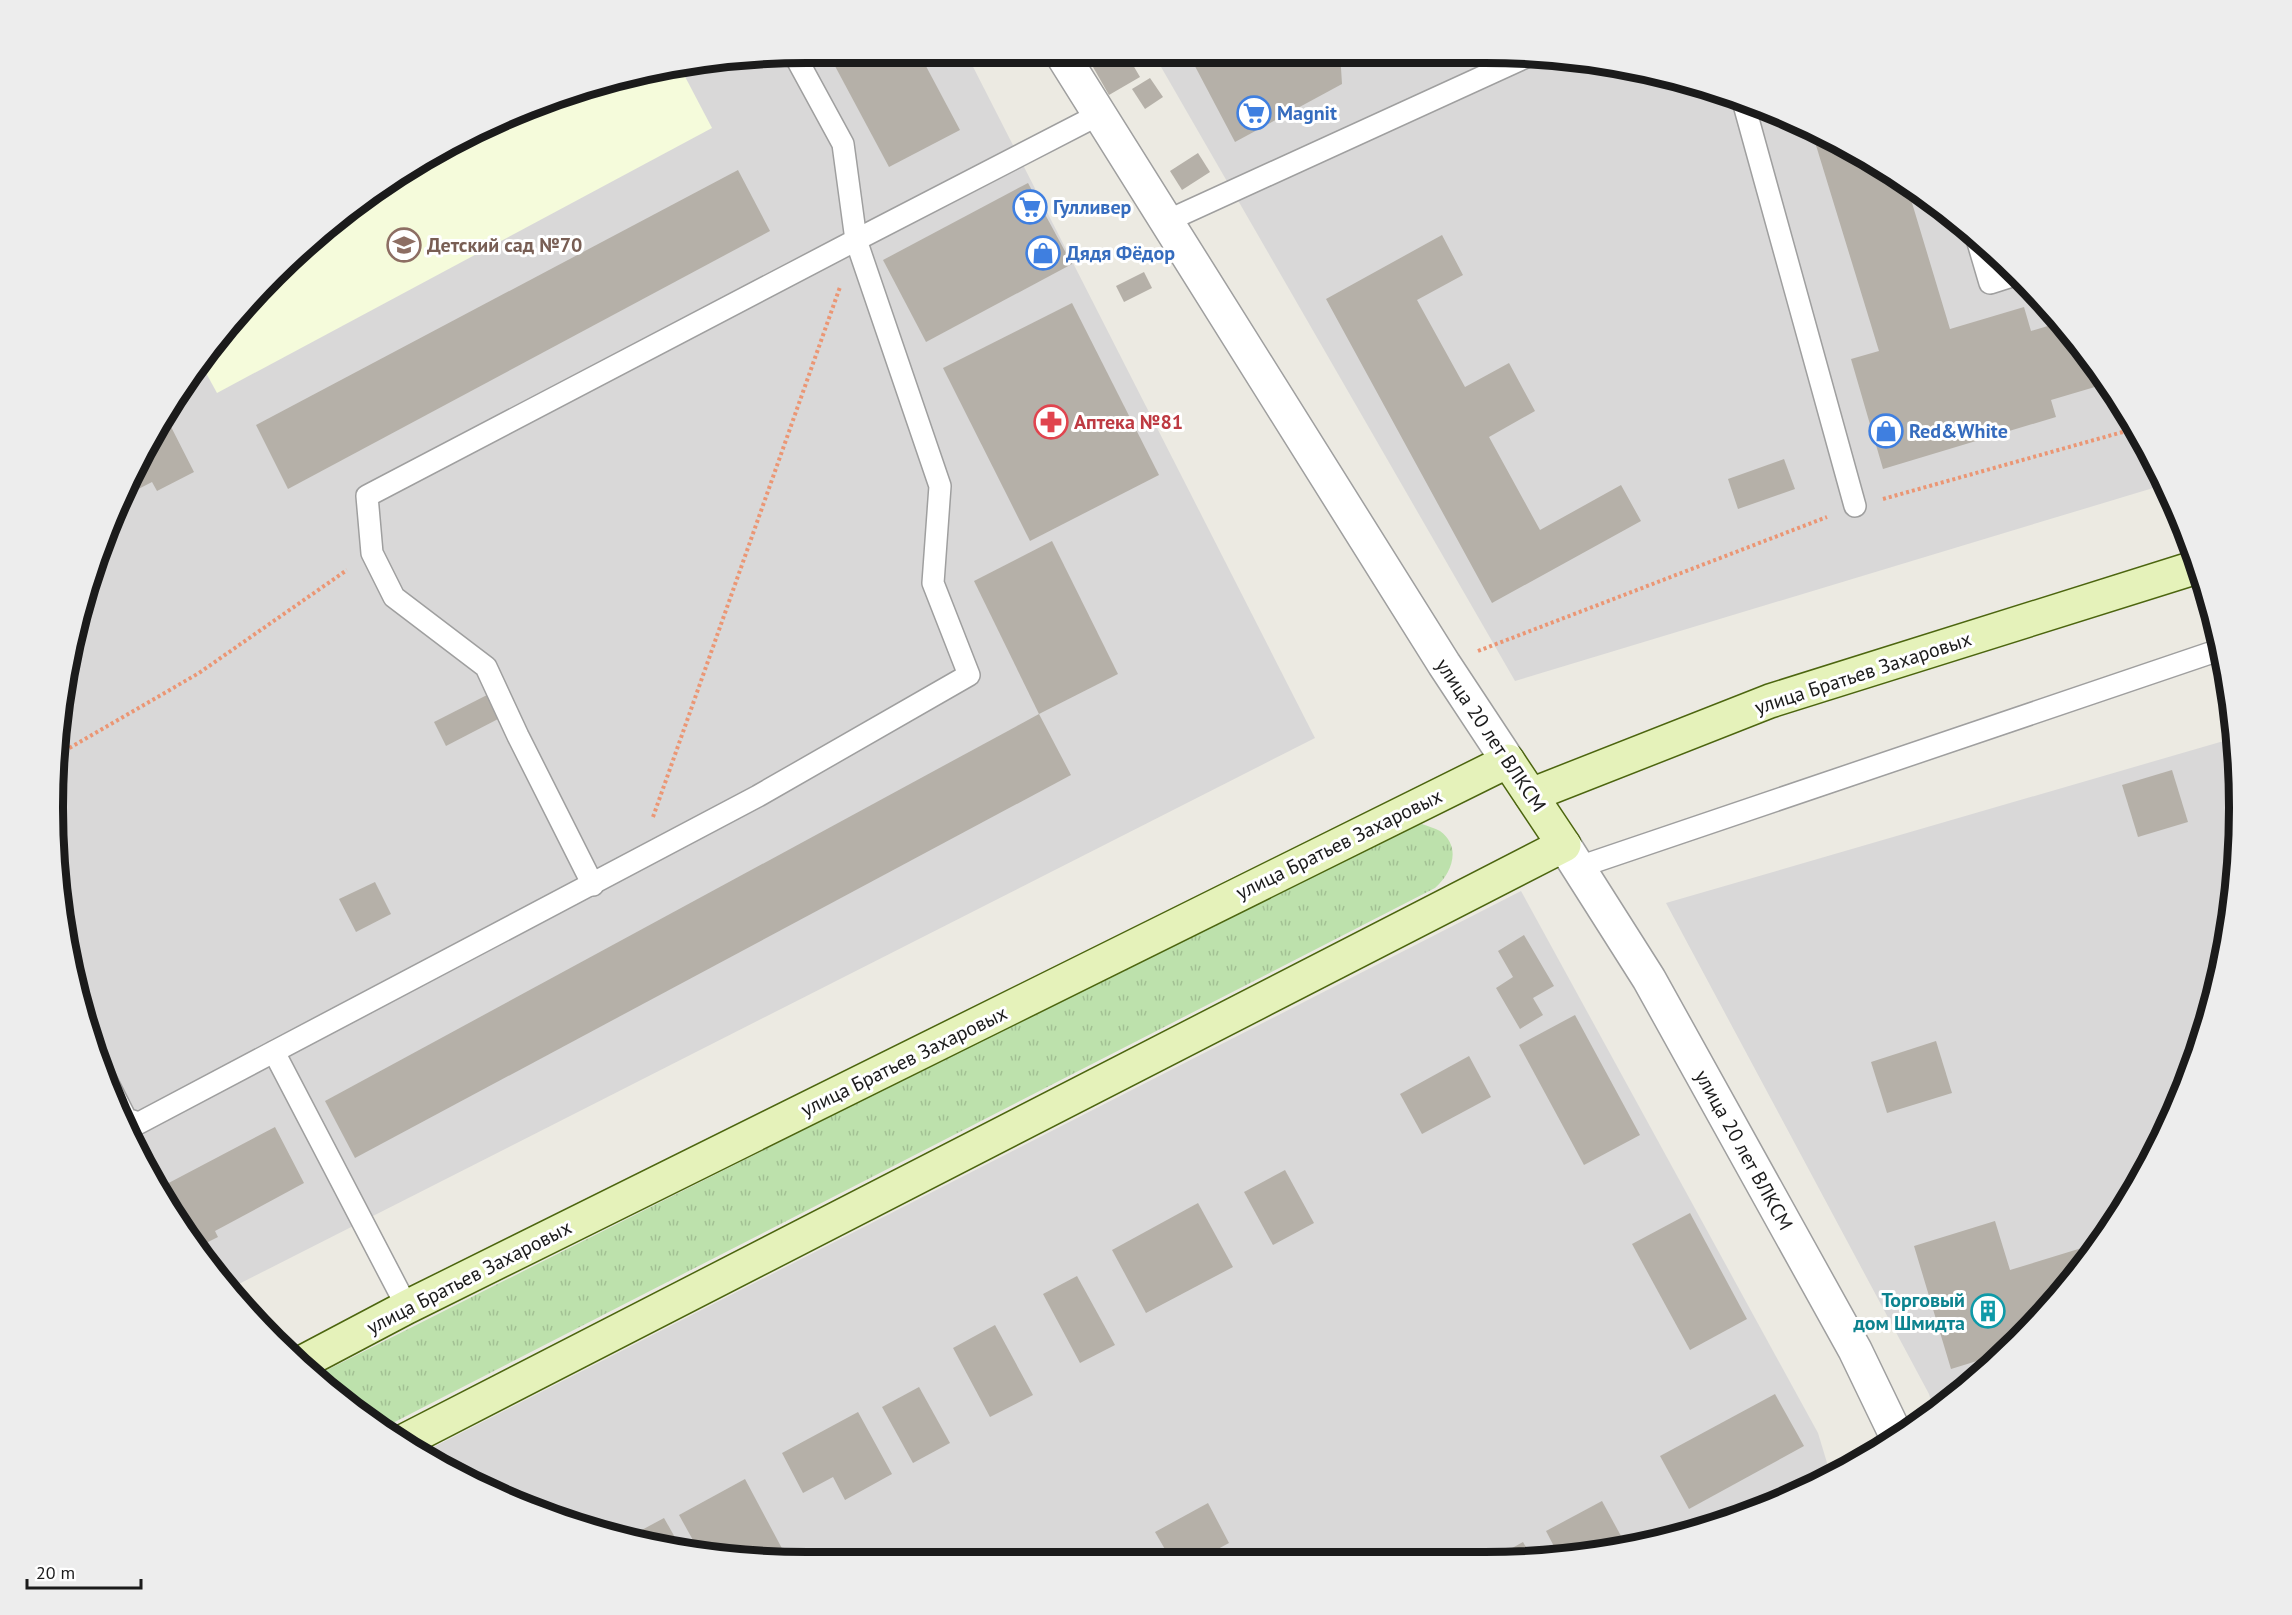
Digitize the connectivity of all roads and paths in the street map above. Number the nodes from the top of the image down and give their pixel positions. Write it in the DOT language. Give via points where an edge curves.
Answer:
graph roads {
  1 [pos="799,63"];
  2 [pos="1067,63"];
  3 [pos="1510,64"];
  4 [pos="1746,111"];
  5 [pos="1098,115"];
  6 [pos="1167,221"];
  7 [pos="856,240"];
  8 [pos="1981,254"];
  9 [pos="2007,278"];
  10 [pos="2127,431"];
  11 [pos="1855,506"];
  12 [pos="372,553"];
  13 [pos="2189,569"];
  14 [pos="2213,652"];
  15 [pos="1444,664"];
  16 [pos="66,750"];
  17 [pos="1508,760"];
  18 [pos="1531,795"];
  19 [pos="1571,856"];
  20 [pos="638,860"];
  21 [pos="593,885"];
  22 [pos="274,1052"];
  23 [pos="133,1121"];
  24 [pos="407,1307"];
  25 [pos="308,1359"];
  26 [pos="1893,1430"];
  27 [pos="411,1437"];
  1 -- 7 [label="lane" via="843,144"];
  2 -- 5 [label="street, улица 20 лет ВЛКСМ"];
  3 -- 6 [label="lane"];
  4 -- 11 [label="lane"];
  5 -- 6 [label="street, улица 20 лет ВЛКСМ"];
  5 -- 7 [label="lane"];
  6 -- 15 [label="street, улица 20 лет ВЛКСМ"];
  7 -- 12 [label="lane" via="367,496"];
  7 -- 20 [label="path"];
  7 -- 20 [label="lane" via="940,486 933,583 969,675"];
  8 -- 9 [label="lane" via="1990,283"];
  10 -- 11 [label="path"];
  11 -- 15 [label="path"];
  12 -- 16 [label="path" via="199,673"];
  12 -- 21 [label="lane" via="394,597 486,667"];
  13 -- 18 [label="main road, улица Братьев Захаровых" via="1770,701"];
  14 -- 19 [label="lane"];
  15 -- 17 [label="street, улица 20 лет ВЛКСМ"];
  17 -- 18 [label="main road, улица 20 лет ВЛКСМ"];
  17 -- 24 [label="main road, улица Братьев Захаровых"];
  18 -- 19 [label="main road, улица 20 лет ВЛКСМ"];
  19 -- 26 [label="street, улица 20 лет ВЛКСМ" via="1654,989 1855,1350"];
  19 -- 27 [label="main road"];
  20 -- 21 [label="lane"];
  21 -- 22 [label="lane"];
  22 -- 23 [label="lane" via="139,1123"];
  22 -- 24 [label="lane"];
  24 -- 25 [label="main road, улица Братьев Захаровых"];
}
